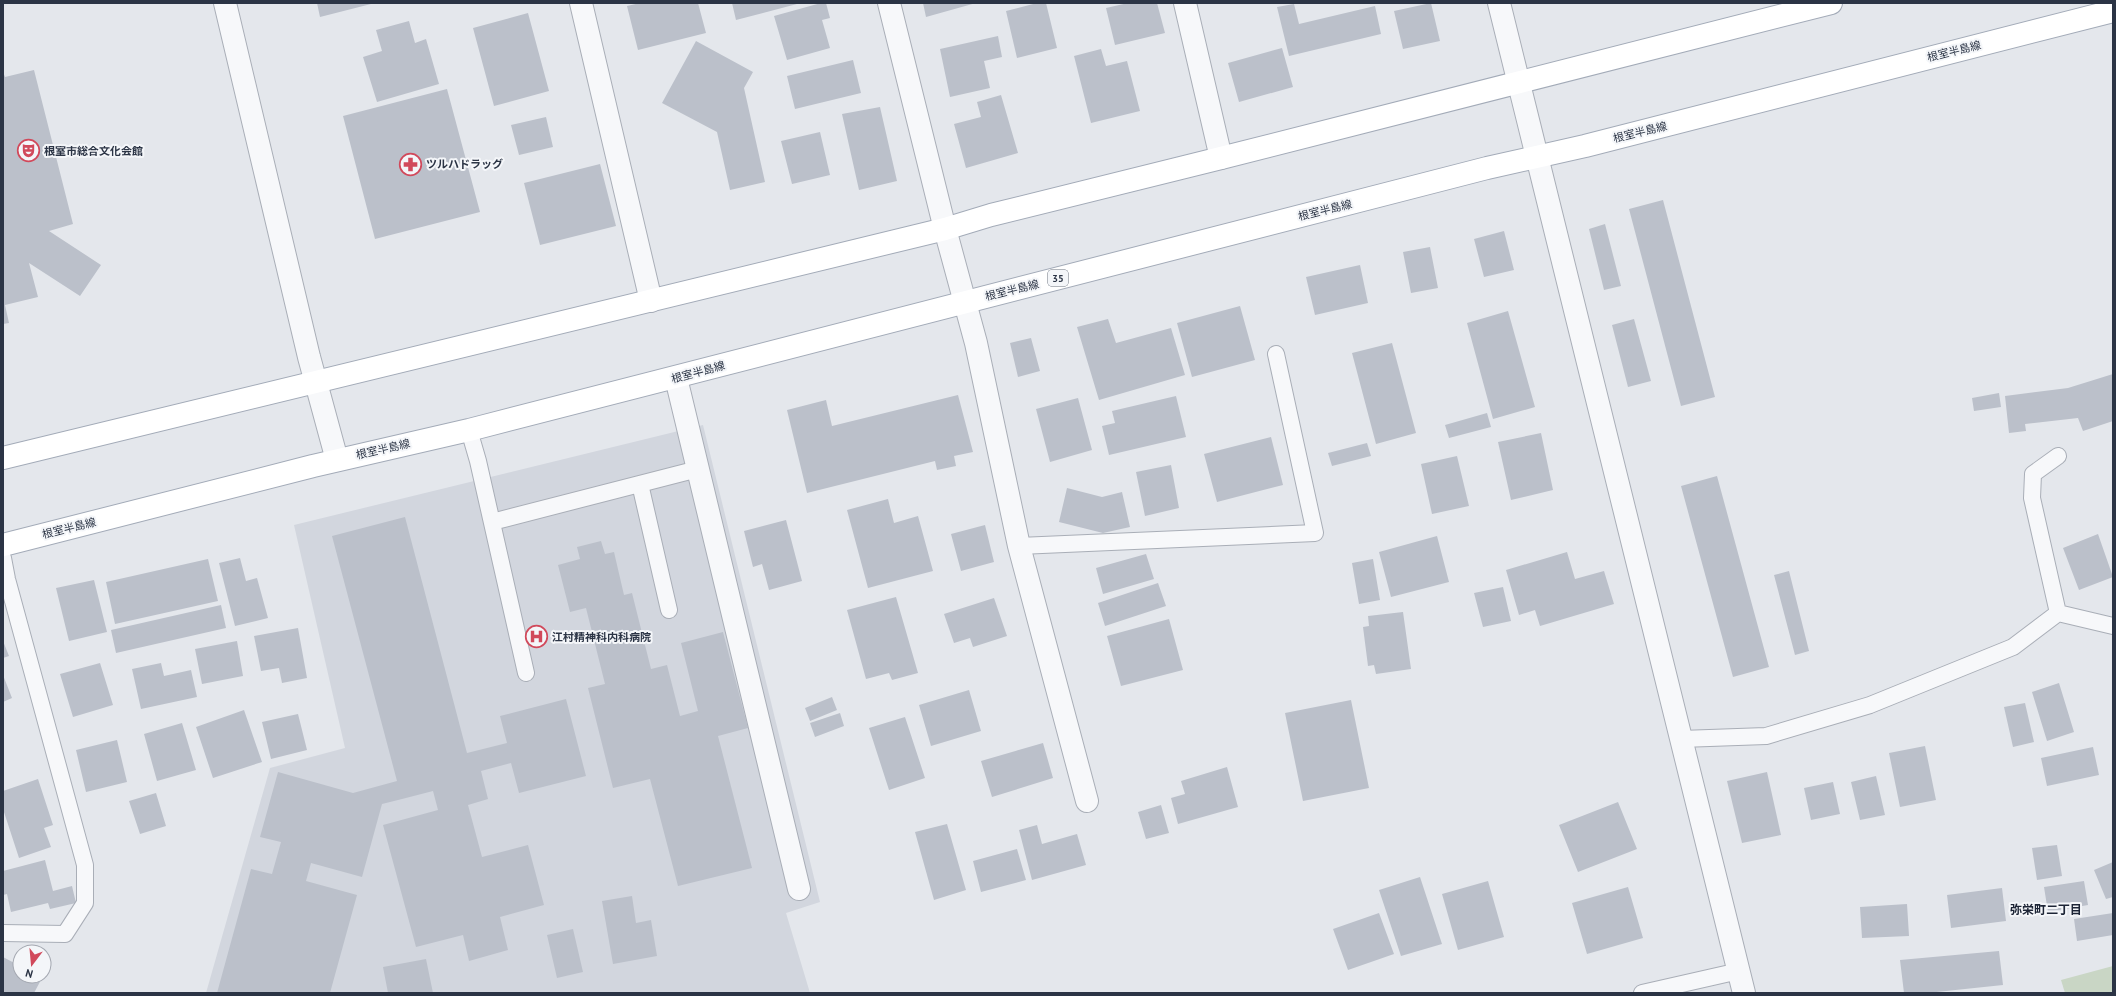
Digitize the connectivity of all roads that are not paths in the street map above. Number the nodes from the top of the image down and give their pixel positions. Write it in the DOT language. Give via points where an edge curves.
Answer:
graph roads {
  1 [pos="225,3"];
  2 [pos="580,3"];
  3 [pos="889,3"];
  4 [pos="1185,3"];
  5 [pos="1499,3"];
  6 [pos="1831,3"];
  7 [pos="2113,11"];
  8 [pos="1519,83"];
  9 [pos="1536,157"];
  10 [pos="1221,158"];
  11 [pos="946,229"];
  12 [pos="651,300"];
  13 [pos="966,302"];
  14 [pos="1276,354"];
  15 [pos="676,378"];
  16 [pos="316,382"];
  17 [pos="469,430"];
  18 [pos="2058,456"];
  19 [pos="3,458"];
  20 [pos="337,460"];
  21 [pos="698,469"];
  22 [pos="640,484"];
  23 [pos="492,522"];
  24 [pos="3,545"];
  25 [pos="1019,546"];
  26 [pos="3,558"];
  27 [pos="669,610"];
  28 [pos="2058,613"];
  29 [pos="2113,626"];
  30 [pos="526,673"];
  31 [pos="1681,739"];
  32 [pos="1087,801"];
  33 [pos="799,889"];
  34 [pos="3,933"];
  35 [pos="1739,971"];
  36 [pos="1642,993"];
  37 [pos="1744,993"];
  1 -- 16 [label="street"];
  2 -- 12 [label="street"];
  3 -- 11 [label="street"];
  4 -- 10 [label="street"];
  5 -- 8 [label="street"];
  6 -- 8 [label="main road"];
  7 -- 9 [label="main road, 根室半島線 / 35"];
  8 -- 9 [label="street"];
  8 -- 10 [label="main road"];
  9 -- 13 [label="main road, 根室半島線 / 35"];
  9 -- 31 [label="street"];
  10 -- 11 [label="main road" via="992,214"];
  11 -- 12 [label="main road"];
  11 -- 13 [label="street"];
  12 -- 16 [label="main road"];
  13 -- 15 [label="main road, 根室半島線 / 35"];
  13 -- 25 [label="street"];
  14 -- 25 [label="lane" via="1315,533"];
  15 -- 17 [label="main road, 根室半島線 / 35"];
  15 -- 21 [label="street"];
  16 -- 19 [label="main road"];
  16 -- 20 [label="street"];
  17 -- 20 [label="main road, 根室半島線 / 35"];
  17 -- 23 [label="lane"];
  18 -- 28 [label="lane" via="2033,474 2032,498"];
  20 -- 24 [label="main road, 根室半島線 / 35"];
  21 -- 22 [label="lane"];
  21 -- 33 [label="street"];
  22 -- 23 [label="lane"];
  22 -- 27 [label="lane"];
  23 -- 30 [label="lane"];
  25 -- 32 [label="street"];
  26 -- 34 [label="lane" via="85,865 85,904 65,934"];
  28 -- 29 [label="lane"];
  28 -- 31 [label="lane" via="2013,647 1870,705 1766,736"];
  31 -- 35 [label="street"];
  35 -- 36 [label="lane"];
  35 -- 37 [label="street"];
}
